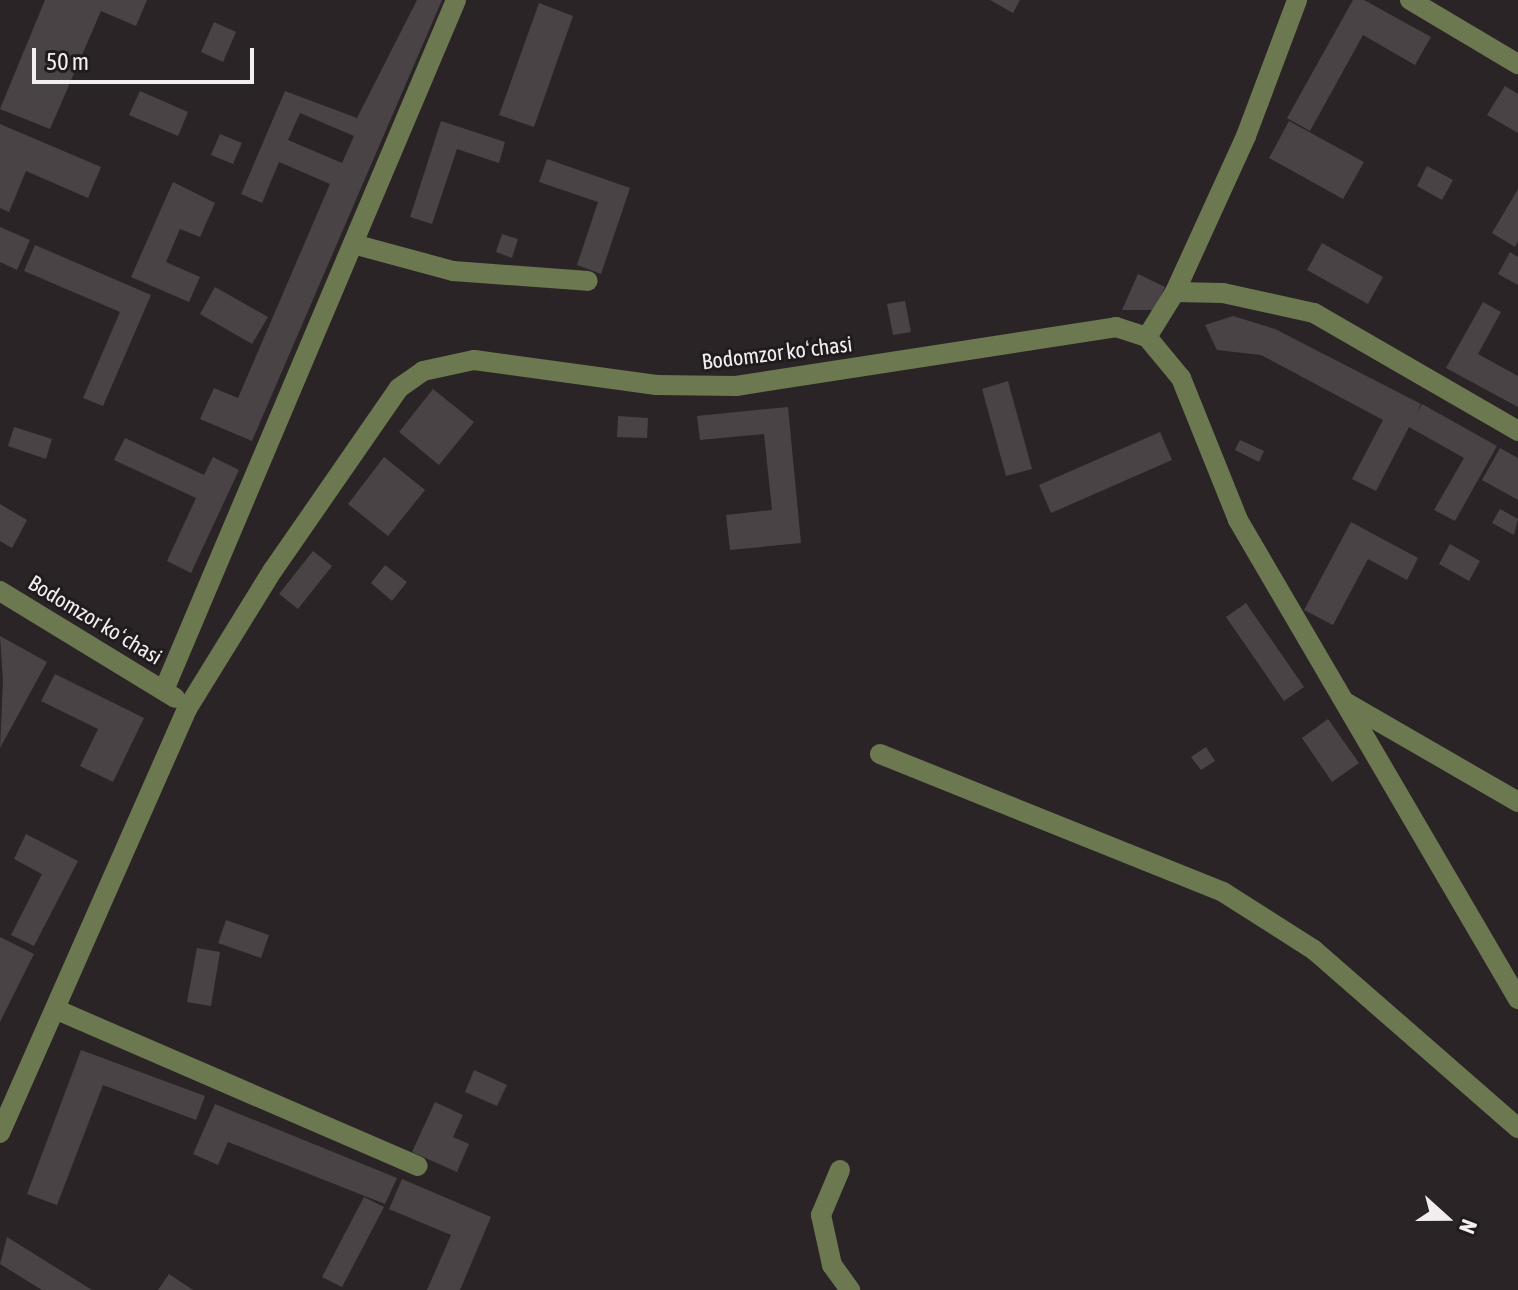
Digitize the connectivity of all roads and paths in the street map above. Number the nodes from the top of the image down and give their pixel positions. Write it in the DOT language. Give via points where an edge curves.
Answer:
graph roads {
  1 [pos="456,0"];
  2 [pos="1297,0"];
  3 [pos="1410,0"];
  4 [pos="1518,64"];
  5 [pos="353,244"];
  6 [pos="588,281"];
  7 [pos="1175,292"];
  8 [pos="1147,337"];
  9 [pos="1518,431"];
  10 [pos="0,591"];
  11 [pos="164,690"];
  12 [pos="1343,701"];
  13 [pos="187,709"];
  14 [pos="880,754"];
  15 [pos="1518,802"];
  16 [pos="1518,999"];
  17 [pos="55,1009"];
  18 [pos="1518,1128"];
  19 [pos="0,1133"];
  20 [pos="417,1166"];
  21 [pos="840,1170"];
  22 [pos="850,1290"];
  1 -- 5 [label="street, Bodomzor koʻchasi"];
  2 -- 7 [label="street" via="1246,136"];
  3 -- 4 [label="street"];
  5 -- 6 [label="street" via="453,271"];
  5 -- 11 [label="street, Bodomzor koʻchasi"];
  7 -- 8 [label="street"];
  7 -- 9 [label="street" via="1260,298 1314,313"];
  8 -- 12 [label="street" via="1181,378 1238,520"];
  8 -- 13 [label="street, Bodomzor koʻchasi" via="1116,327 736,386 656,385 474,360 423,371 390,401 273,570"];
  10 -- 11 [label="street, Bodomzor koʻchasi"];
  11 -- 13 [label="street, Bodomzor koʻchasi"];
  12 -- 15 [label="street"];
  12 -- 16 [label="street"];
  13 -- 17 [label="street"];
  14 -- 18 [label="street" via="1223,892 1314,950"];
  17 -- 19 [label="street"];
  17 -- 20 [label="street"];
  21 -- 22 [label="street" via="821,1215 832,1265"];
}
